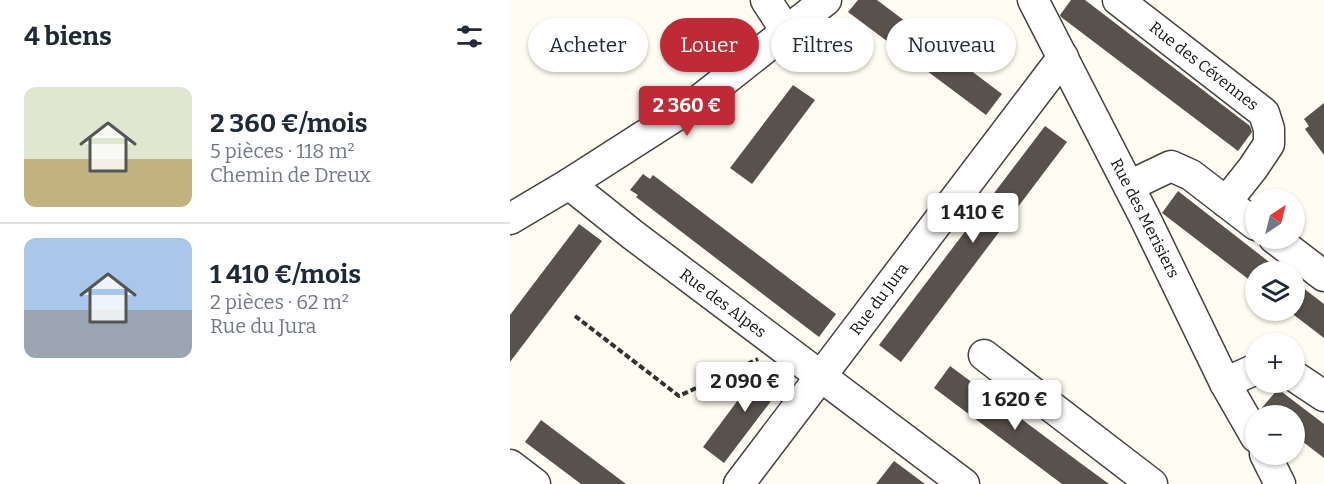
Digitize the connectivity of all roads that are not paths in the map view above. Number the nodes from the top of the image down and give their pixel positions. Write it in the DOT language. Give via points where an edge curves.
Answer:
graph roads {
  1 [pos="766,0"];
  2 [pos="826,0"];
  3 [pos="1118,0"];
  4 [pos="1036,1"];
  5 [pos="778,18"];
  6 [pos="803,18"];
  7 [pos="771,43"];
  8 [pos="1063,57"];
  9 [pos="569,184"];
  10 [pos="1129,186"];
  11 [pos="1226,202"];
  12 [pos="1245,217"];
  13 [pos="510,219"];
  14 [pos="1288,249"];
  15 [pos="1324,276"];
  16 [pos="984,354"];
  17 [pos="1245,374"];
  18 [pos="821,376"];
  19 [pos="1225,383"];
  20 [pos="1305,383"];
  21 [pos="1324,396"];
  22 [pos="1245,418"];
  23 [pos="510,465"];
  24 [pos="1270,465"];
  25 [pos="536,484"];
  26 [pos="739,484"];
  27 [pos="964,484"];
  28 [pos="1152,484"];
  29 [pos="1280,484"];
  1 -- 5 [label="street"];
  2 -- 6 [label="street"];
  3 -- 11 [label="street, Rue des Cévennes" via="1264,113 1269,144"];
  4 -- 8 [label="street, Rue des Merisiers"];
  7 -- 9 [label="street" via="697,102"];
  8 -- 10 [label="street, Rue des Merisiers"];
  8 -- 18 [label="street, Rue du Jura"];
  9 -- 13 [label="street"];
  9 -- 18 [label="street, Rue des Alpes"];
  10 -- 11 [label="street" via="1171,166 1191,175"];
  10 -- 19 [label="street, Rue des Merisiers"];
  11 -- 12 [label="street"];
  14 -- 15 [label="street"];
  16 -- 28 [label="street"];
  17 -- 19 [label="street"];
  18 -- 26 [label="street, Rue du Jura"];
  18 -- 27 [label="street, Rue des Alpes"];
  19 -- 22 [label="street, Rue des Merisiers"];
  20 -- 21 [label="street"];
  23 -- 25 [label="street"];
  24 -- 29 [label="street"];
}
